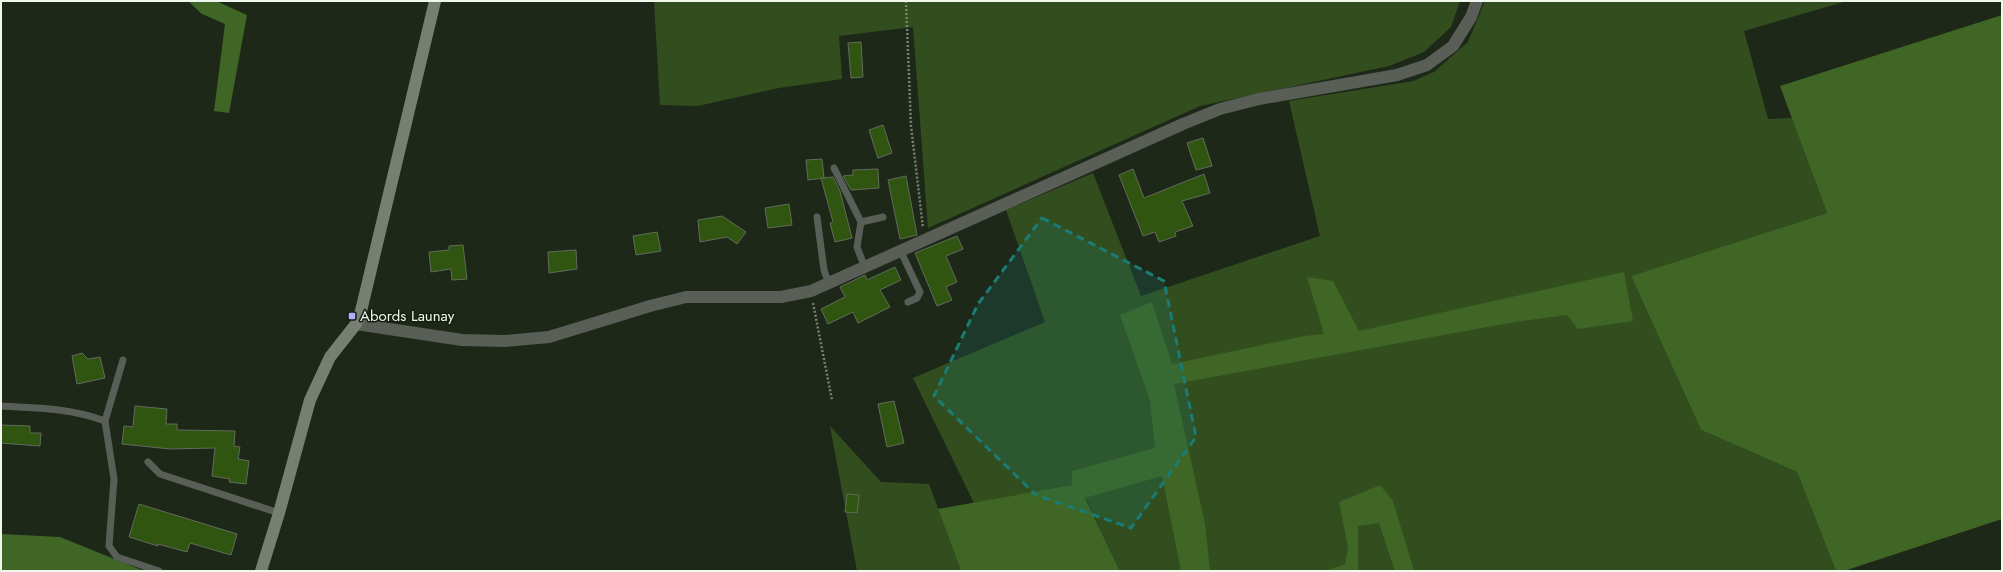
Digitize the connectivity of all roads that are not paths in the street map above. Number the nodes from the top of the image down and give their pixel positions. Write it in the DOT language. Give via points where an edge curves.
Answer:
graph roads {
  1 [pos="435,1"];
  2 [pos="1477,1"];
  3 [pos="834,168"];
  4 [pos="883,216"];
  5 [pos="817,217"];
  6 [pos="861,222"];
  7 [pos="901,252"];
  8 [pos="864,268"];
  9 [pos="829,284"];
  10 [pos="908,302"];
  11 [pos="356,324"];
  12 [pos="123,360"];
  13 [pos="1,406"];
  14 [pos="105,422"];
  15 [pos="148,462"];
  16 [pos="279,513"];
  17 [pos="159,571"];
  18 [pos="261,571"];
  1 -- 11 [label="street" via="363,304"];
  2 -- 7 [label="street" via="1471,17 1452,46 1427,65 1398,75 1259,99 1220,109"];
  3 -- 6 [label="lane"];
  4 -- 6 [label="lane"];
  5 -- 9 [label="lane" via="824,270"];
  6 -- 8 [label="lane" via="857,247"];
  7 -- 8 [label="street"];
  7 -- 10 [label="lane" via="920,292 917,298"];
  8 -- 9 [label="street"];
  9 -- 11 [label="street" via="781,298 686,297 549,337 505,341 462,340"];
  11 -- 16 [label="street" via="330,357 310,400"];
  12 -- 14 [label="lane"];
  13 -- 14 [label="lane" via="57,409 88,415"];
  14 -- 17 [label="lane" via="114,479 109,546 117,557"];
  15 -- 16 [label="lane" via="160,474"];
  16 -- 18 [label="street"];
}
